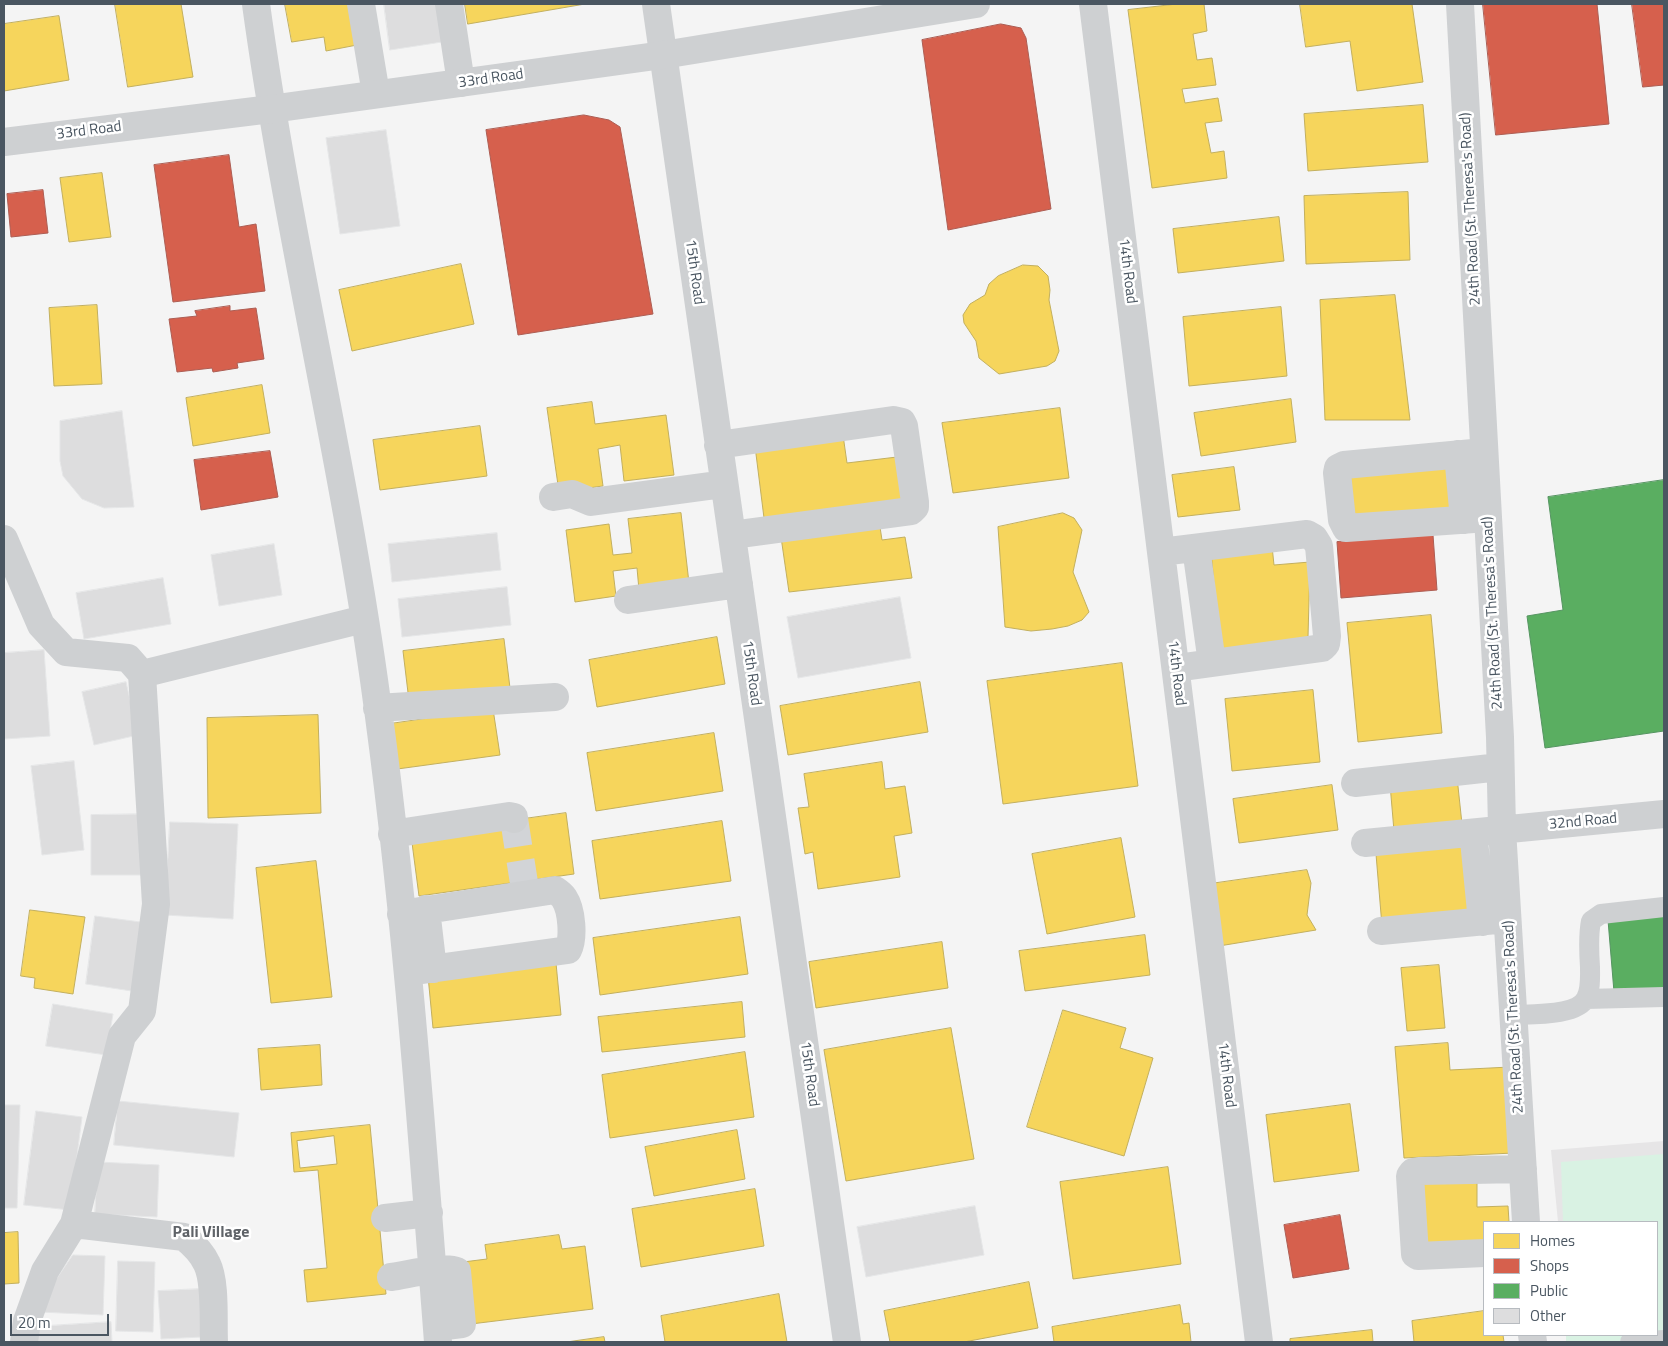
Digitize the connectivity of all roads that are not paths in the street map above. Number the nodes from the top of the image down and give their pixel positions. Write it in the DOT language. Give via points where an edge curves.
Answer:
graph roads {
  1 [pos="256,4"];
  2 [pos="361,4"];
  3 [pos="449,4"];
  4 [pos="656,4"];
  5 [pos="976,4"];
  6 [pos="1093,4"];
  7 [pos="1460,4"];
  8 [pos="663,55"];
  9 [pos="461,83"];
  10 [pos="376,94"];
  11 [pos="270,109"];
  12 [pos="4,142"];
  13 [pos="718,444"];
  14 [pos="1471,453"];
  15 [pos="724,484"];
  16 [pos="553,497"];
  17 [pos="1476,519"];
  18 [pos="732,536"];
  19 [pos="4,539"];
  20 [pos="1196,548"];
  21 [pos="1162,552"];
  22 [pos="738,584"];
  23 [pos="628,600"];
  24 [pos="364,618"];
  25 [pos="1212,663"];
  26 [pos="1176,668"];
  27 [pos="142,674"];
  28 [pos="555,697"];
  29 [pos="377,708"];
  30 [pos="1500,767"];
  31 [pos="1355,783"];
  32 [pos="1664,814"];
  33 [pos="514,819"];
  34 [pos="400,833"];
  35 [pos="1502,833"];
  36 [pos="1474,840"];
  37 [pos="524,882"];
  38 [pos="411,908"];
  39 [pos="1664,908"];
  40 [pos="1495,920"];
  41 [pos="1381,931"];
  42 [pos="420,971"];
  43 [pos="1664,996"];
  44 [pos="1586,999"];
  45 [pos="1514,1015"];
  46 [pos="1514,1177"];
  47 [pos="429,1213"];
  48 [pos="385,1218"];
  49 [pos="1526,1221"];
  50 [pos="74,1224"];
  51 [pos="1483,1253"];
  52 [pos="433,1271"];
  53 [pos="391,1277"];
  54 [pos="438,1334"];
  55 [pos="1664,1340"];
  56 [pos="24,1342"];
  57 [pos="214,1342"];
  58 [pos="848,1342"];
  59 [pos="1259,1342"];
  60 [pos="1630,1342"];
  1 -- 11 [label="street"];
  2 -- 10 [label="street"];
  3 -- 9 [label="street"];
  4 -- 8 [label="street, 15th Road"];
  5 -- 8 [label="street, 33rd Road"];
  6 -- 21 [label="street, 14th Road"];
  7 -- 14 [label="street, 24th Road (St. Theresa's Road)"];
  8 -- 9 [label="street, 33rd Road"];
  8 -- 13 [label="street, 15th Road"];
  9 -- 10 [label="street, 33rd Road"];
  10 -- 11 [label="street, 33rd Road"];
  11 -- 12 [label="street, 33rd Road"];
  11 -- 24 [label="street"];
  13 -- 15 [label="street, 15th Road"];
  13 -- 18 [label="street" via="893,420 902,422 904,426 915,502 911,511"];
  14 -- 17 [label="street, 24th Road (St. Theresa's Road)"];
  14 -- 17 [label="street" via="1344,466 1338,468 1337,473 1342,520 1346,528"];
  15 -- 16 [label="street" via="591,502 572,494"];
  15 -- 18 [label="street, 15th Road"];
  17 -- 30 [label="street, 24th Road (St. Theresa's Road)"];
  18 -- 22 [label="street, 15th Road"];
  19 -- 27 [label="street" via="41,625 66,652 128,658"];
  20 -- 21 [label="street"];
  20 -- 25 [label="street"];
  20 -- 25 [label="street" via="1307,534 1319,546 1326,644 1322,648"];
  21 -- 26 [label="street, 14th Road"];
  22 -- 23 [label="street"];
  22 -- 58 [label="street, 15th Road"];
  24 -- 27 [label="street"];
  24 -- 29 [label="street"];
  25 -- 26 [label="street"];
  26 -- 59 [label="street, 14th Road"];
  27 -- 50 [label="street" via="156,904 142,1011 122,1036"];
  28 -- 29 [label="street"];
  29 -- 34 [label="street"];
  30 -- 31 [label="street"];
  30 -- 35 [label="street, 24th Road (St. Theresa's Road)"];
  32 -- 35 [label="street, 32nd Road"];
  33 -- 34 [label="street" via="514,816 509,816"];
  34 -- 38 [label="street"];
  35 -- 36 [label="street"];
  35 -- 36 [label="street" via="1371,845"];
  35 -- 40 [label="street, 24th Road (St. Theresa's Road)"];
  36 -- 40 [label="street"];
  37 -- 38 [label="street" via="522,887"];
  38 -- 42 [label="street"];
  38 -- 42 [label="street" via="555,890 568,907 572,942 568,950"];
  39 -- 44 [label="lane" via="1601,914 1591,921 1590,983"];
  40 -- 41 [label="street"];
  40 -- 45 [label="street, 24th Road (St. Theresa's Road)"];
  42 -- 47 [label="street" via="415,1034"];
  43 -- 44 [label="lane"];
  44 -- 45 [label="lane" via="1576,1007 1558,1012"];
  45 -- 46 [label="street, 24th Road (St. Theresa's Road)"];
  46 -- 49 [label="street, 24th Road (St. Theresa's Road)"];
  46 -- 51 [label="street" via="1419,1171 1410,1176 1415,1254"];
  47 -- 48 [label="street"];
  47 -- 52 [label="street"];
  50 -- 56 [label="street" via="45,1271 27,1321"];
  50 -- 57 [label="street" via="184,1237 195,1246 208,1264"];
  52 -- 53 [label="street"];
  52 -- 54 [label="street"];
  55 -- 60 [label="lane"];
}
